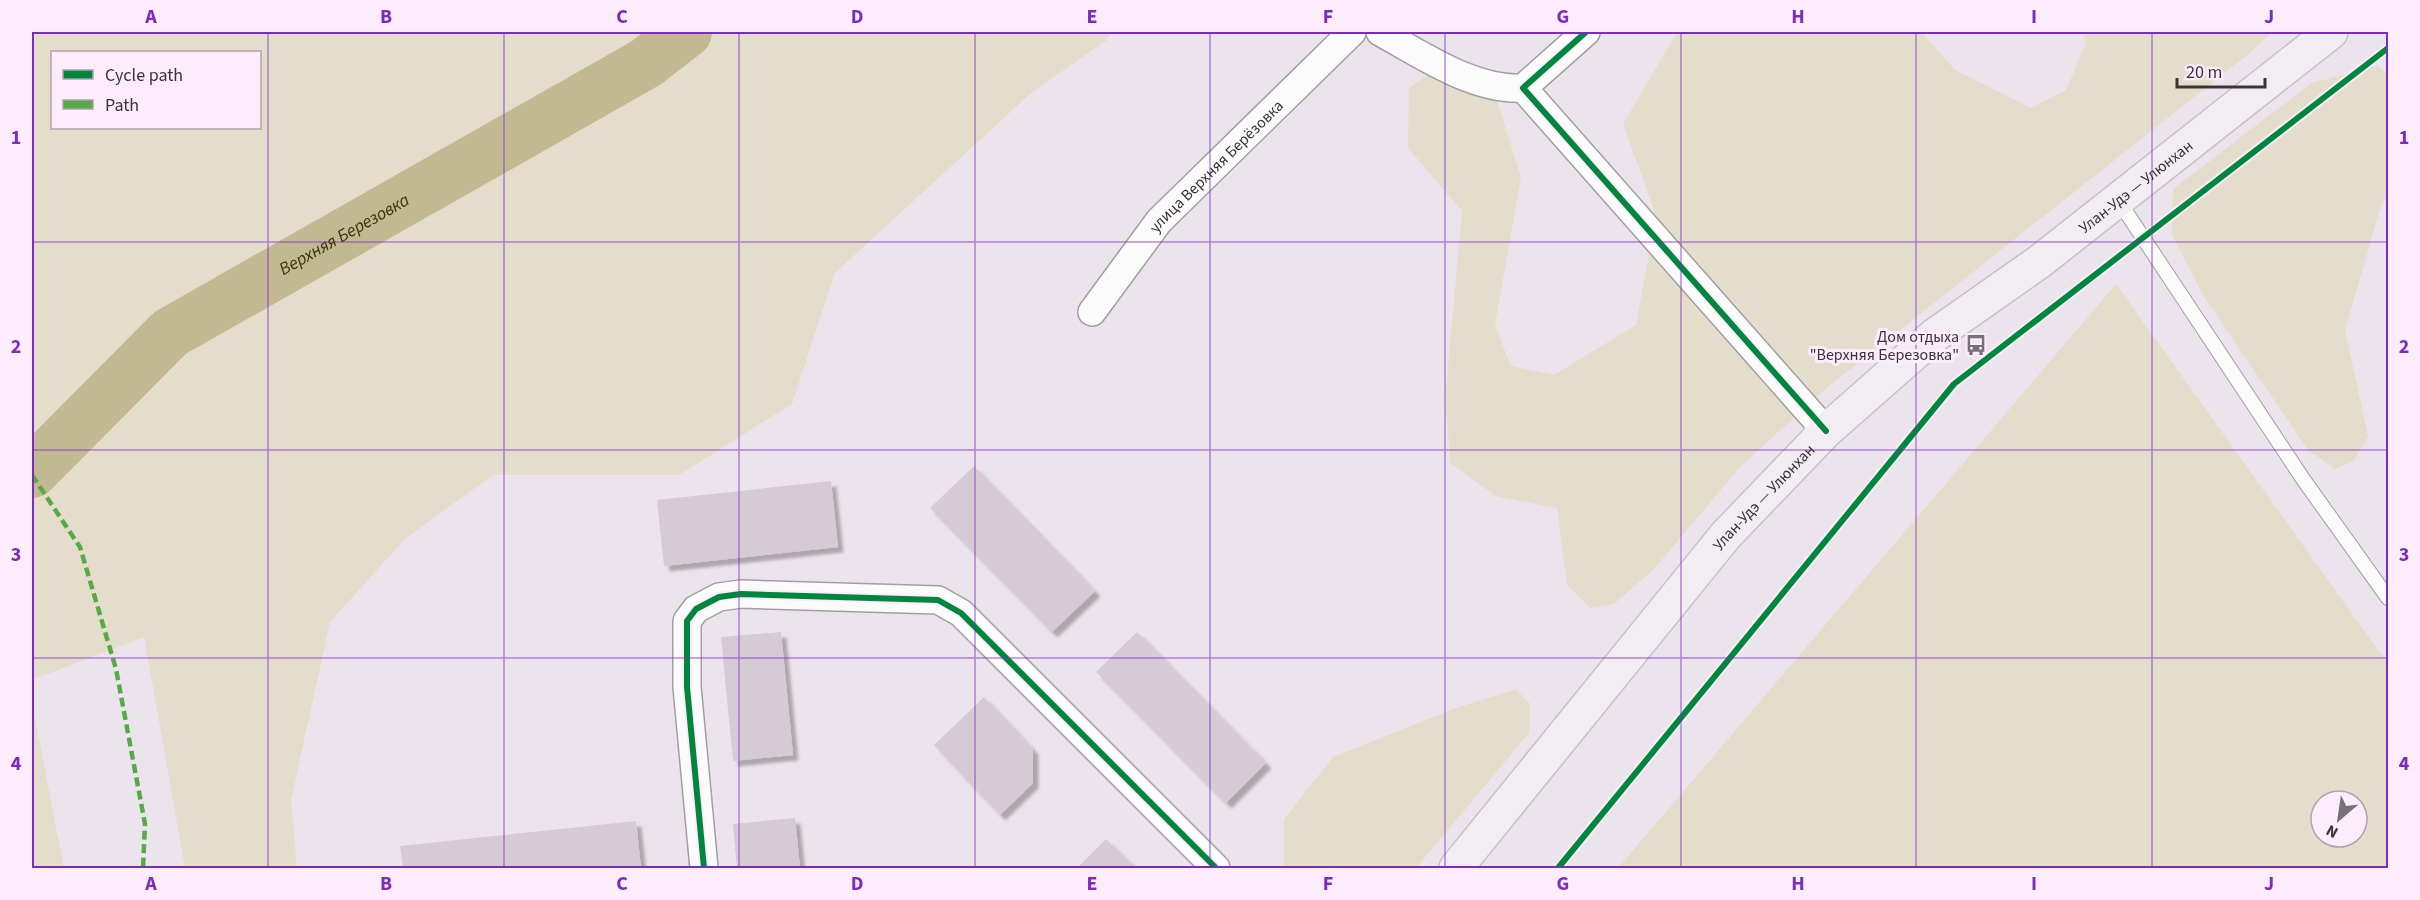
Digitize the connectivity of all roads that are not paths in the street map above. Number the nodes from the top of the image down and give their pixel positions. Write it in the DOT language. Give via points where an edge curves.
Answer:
graph roads {
  1 [pos="1352,32"];
  2 [pos="1380,32"];
  3 [pos="1586,32"];
  4 [pos="2331,32"];
  5 [pos="1524,88"];
  6 [pos="2118,200"];
  7 [pos="1092,312"];
  8 [pos="1826,431"];
  9 [pos="2388,598"];
  10 [pos="704,868"];
  11 [pos="1216,868"];
  12 [pos="1456,868"];
  1 -- 7 [label="street, улица Верхняя Берёзовка" via="1159,221"];
  2 -- 5 [label="street" via="1488,85"];
  3 -- 5 [label="street"];
  4 -- 6 [label="main road, Улан-Удэ — Улюнхан"];
  5 -- 8 [label="street"];
  6 -- 8 [label="main road, Улан-Удэ — Улюнхан" via="1935,335"];
  6 -- 9 [label="lane"];
  8 -- 12 [label="main road, Улан-Удэ — Улюнхан" via="1726,535"];
  10 -- 11 [label="street" via="687,687 687,621 696,609 719,597 741,594 938,600 961,613"];
}
